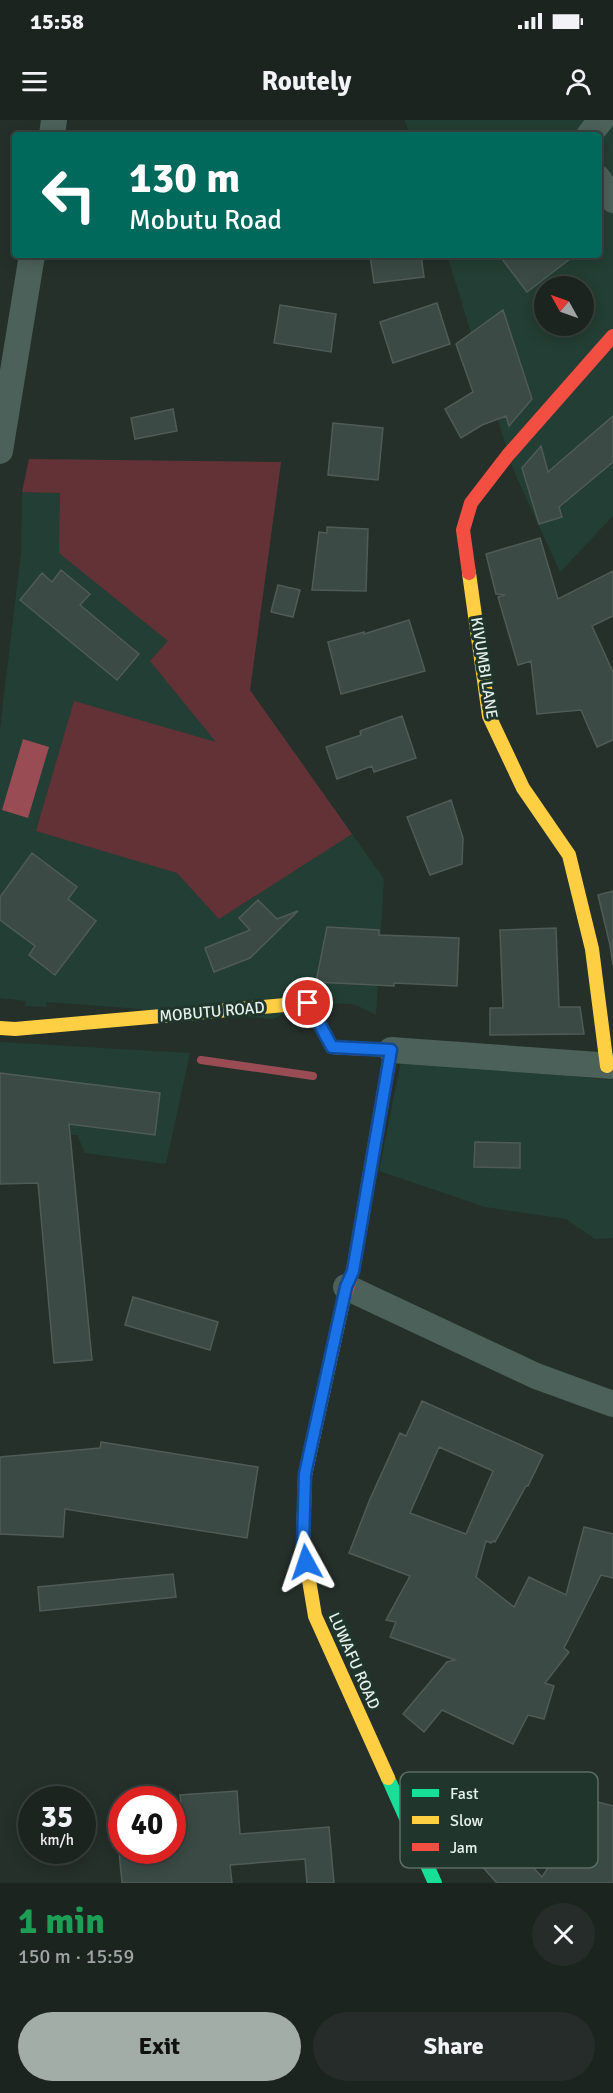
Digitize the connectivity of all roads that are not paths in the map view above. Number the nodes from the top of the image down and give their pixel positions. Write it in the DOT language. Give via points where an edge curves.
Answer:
graph roads {
  1 [pos="602,120"];
  2 [pos="592,132"];
  3 [pos="602,184"];
  4 [pos="613,200"];
  5 [pos="32,258"];
  6 [pos="613,336"];
  7 [pos="0,451"];
  8 [pos="0,1028"];
  9 [pos="391,1050"];
  10 [pos="610,1066"];
  11 [pos="346,1287"];
  12 [pos="613,1404"];
  13 [pos="400,1805"];
  14 [pos="428,1868"];
  15 [pos="435,1883"];
  1 -- 2 [label="street"];
  3 -- 4 [label="street"];
  5 -- 7 [label="street"];
  6 -- 10 [label="street, KIVUMBI LANE" via="508,455 471,503 463,530 489,716 523,788 569,855 592,949"];
  8 -- 9 [label="street, MOBUTU ROAD" via="308,1003 332,1047"];
  9 -- 10 [label="street, MOBUTU ROAD"];
  9 -- 11 [label="street, LUWAFU ROAD" via="353,1271"];
  11 -- 12 [label="street" via="536,1376"];
  11 -- 13 [label="street, LUWAFU ROAD" via="305,1474 303,1544 315,1616"];
  14 -- 15 [label="street, LUWAFU ROAD"];
}
